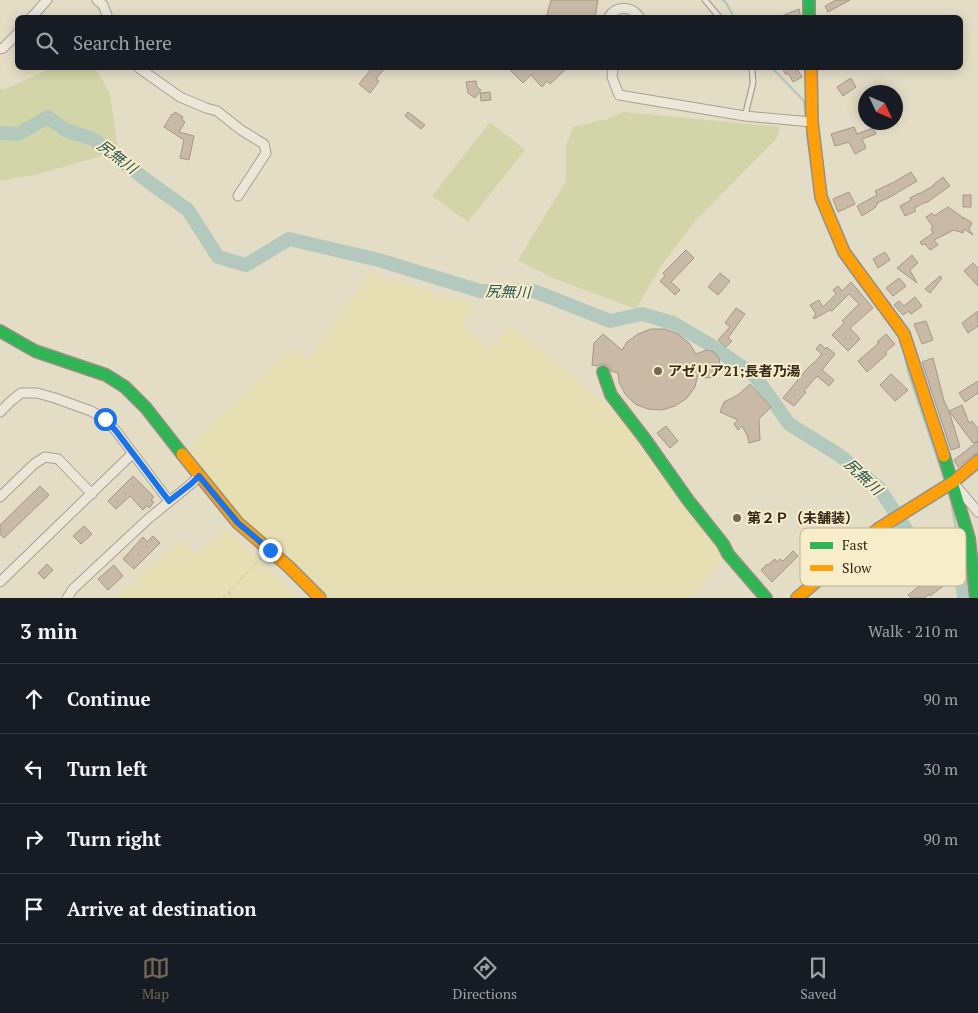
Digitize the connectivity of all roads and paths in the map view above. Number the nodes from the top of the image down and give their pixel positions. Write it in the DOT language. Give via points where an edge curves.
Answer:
graph roads {
  1 [pos="47,0"];
  2 [pos="97,0"];
  3 [pos="704,0"];
  4 [pos="809,0"];
  5 [pos="34,15"];
  6 [pos="107,15"];
  7 [pos="611,15"];
  8 [pos="637,15"];
  9 [pos="717,15"];
  10 [pos="809,15"];
  11 [pos="15,36"];
  12 [pos="0,49"];
  13 [pos="142,70"];
  14 [pos="613,70"];
  15 [pos="752,70"];
  16 [pos="811,70"];
  17 [pos="745,116"];
  18 [pos="812,122"];
  19 [pos="238,196"];
  20 [pos="0,331"];
  21 [pos="603,372"];
  22 [pos="0,412"];
  23 [pos="132,454"];
  24 [pos="978,461"];
  25 [pos="199,476"];
  26 [pos="953,482"];
  27 [pos="92,494"];
  28 [pos="0,497"];
  29 [pos="169,501"];
  30 [pos="978,512"];
  31 [pos="881,528"];
  32 [pos="270,550"];
  33 [pos="0,582"];
  34 [pos="811,586"];
  35 [pos="229,592"];
  36 [pos="67,598"];
  37 [pos="223,598"];
  38 [pos="232,598"];
  39 [pos="320,598"];
  40 [pos="766,598"];
  41 [pos="797,598"];
  42 [pos="976,598"];
  1 -- 5 [label="street"];
  2 -- 6 [label="street"];
  3 -- 9 [label="lane"];
  4 -- 10 [label="street"];
  7 -- 8 [label="street" via="615,10 627,8"];
  11 -- 12 [label="street"];
  13 -- 19 [label="street" via="180,97 217,111 264,144 266,154"];
  14 -- 17 [label="street" via="619,95"];
  15 -- 17 [label="lane" via="753,83"];
  16 -- 18 [label="street"];
  17 -- 18 [label="street"];
  18 -- 26 [label="street" via="821,197 844,252 904,334"];
  20 -- 25 [label="street" via="35,351 106,375 125,387 146,408"];
  21 -- 40 [label="street" via="612,395 627,417 728,554"];
  22 -- 23 [label="street" via="21,394 37,393 55,398 105,419"];
  23 -- 27 [label="street"];
  23 -- 29 [label="street"];
  24 -- 26 [label="street"];
  25 -- 29 [label="street"];
  25 -- 32 [label="street" via="238,523"];
  26 -- 30 [label="street"];
  26 -- 31 [label="street"];
  26 -- 42 [label="street" via="969,538"];
  27 -- 28 [label="street" via="58,458 45,457"];
  27 -- 33 [label="street"];
  29 -- 36 [label="street"];
  32 -- 35 [label="path"];
  32 -- 39 [label="street"];
  34 -- 41 [label="street"];
  35 -- 37 [label="path"];
  35 -- 38 [label="path"];
}
